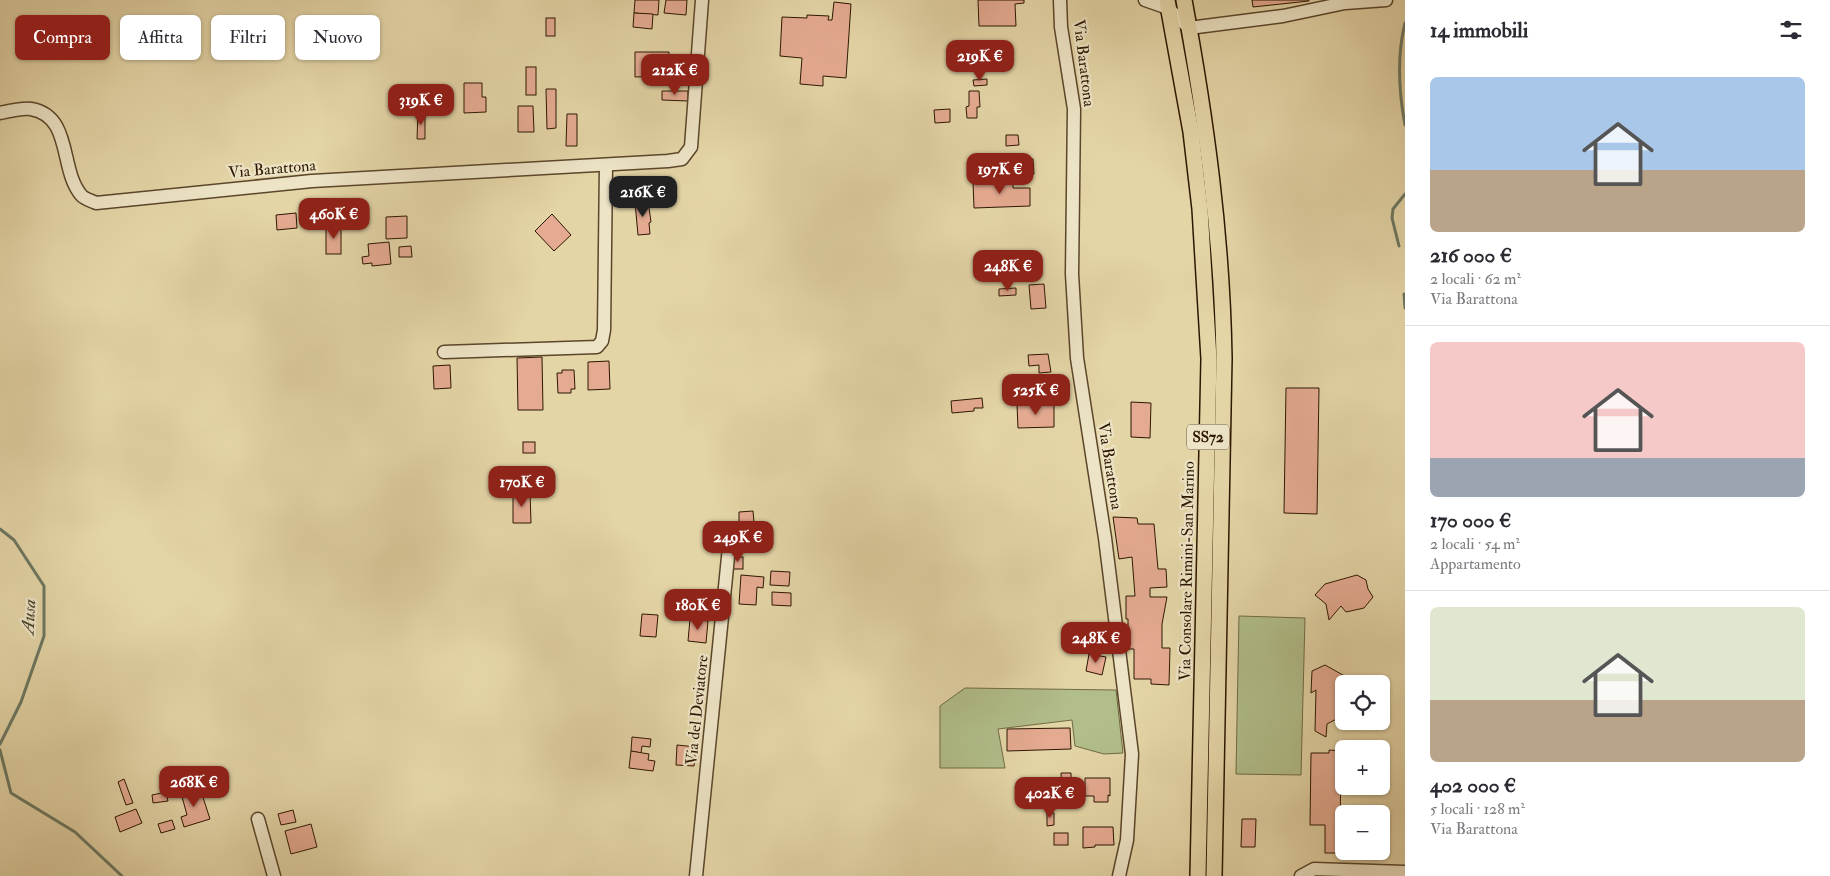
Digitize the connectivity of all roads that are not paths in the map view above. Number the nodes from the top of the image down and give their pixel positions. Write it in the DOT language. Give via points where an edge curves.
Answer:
graph roads {
  1 [pos="702,0"];
  2 [pos="1060,0"];
  3 [pos="1146,0"];
  4 [pos="1184,0"];
  5 [pos="1386,0"];
  6 [pos="1168,4"];
  7 [pos="1189,28"];
  8 [pos="0,113"];
  9 [pos="606,165"];
  10 [pos="444,352"];
  11 [pos="729,547"];
  12 [pos="258,819"];
  13 [pos="1405,872"];
  14 [pos="274,876"];
  15 [pos="696,876"];
  16 [pos="1119,876"];
  17 [pos="1198,876"];
  18 [pos="1214,876"];
  19 [pos="1301,876"];
  1 -- 9 [label="street, Via Barattona" via="691,147 682,159 668,162"];
  2 -- 16 [label="street, Via Barattona" via="1074,109 1072,274 1077,358 1105,538 1132,754 1127,840"];
  3 -- 6 [label="street"];
  4 -- 7 [label="main road, Via Consolare Rimini-San Marino / SS72"];
  5 -- 7 [label="street"];
  6 -- 7 [label="street"];
  6 -- 17 [label="main road, Via Consolare Rimini-San Marino / SS72" via="1191,132 1200,209 1209,359"];
  7 -- 18 [label="main road, Via Consolare Rimini-San Marino / SS72" via="1206,128 1223,299"];
  8 -- 9 [label="street, Via Barattona" via="31,109 50,117 60,134 74,181 83,196 96,203 312,181"];
  9 -- 10 [label="street" via="604,330 597,347"];
  11 -- 15 [label="street, Via del Deviatore"];
  12 -- 14 [label="street"];
  13 -- 19 [label="street" via="1314,869"];
}
